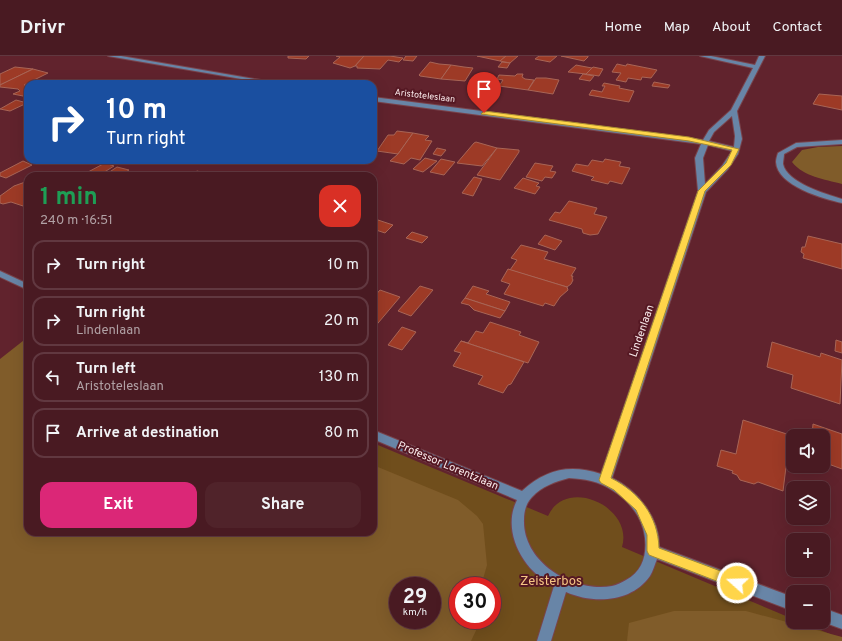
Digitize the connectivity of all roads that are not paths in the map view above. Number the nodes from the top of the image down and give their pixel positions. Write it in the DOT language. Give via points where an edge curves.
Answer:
graph roads {
  1 [pos="111,56"];
  2 [pos="703,56"];
  3 [pos="762,56"];
  4 [pos="757,67"];
  5 [pos="257,80"];
  6 [pos="377,100"];
  7 [pos="734,111"];
  8 [pos="842,142"];
  9 [pos="705,143"];
  10 [pos="735,149"];
  11 [pos="702,191"];
  12 [pos="842,201"];
  13 [pos="0,274"];
  14 [pos="24,285"];
  15 [pos="377,436"];
  16 [pos="605,480"];
  17 [pos="524,497"];
  18 [pos="653,551"];
  19 [pos="561,585"];
  20 [pos="786,601"];
  21 [pos="830,618"];
  22 [pos="842,622"];
  23 [pos="544,641"];
  1 -- 5 [label="street"];
  2 -- 4 [label="street"];
  3 -- 4 [label="street, Lindenlaan"];
  4 -- 7 [label="street, Lindenlaan"];
  6 -- 9 [label="street, Aristoteleslaan"];
  7 -- 9 [label="street, Lindenlaan" via="711,131"];
  7 -- 10 [label="street, Lindenlaan" via="739,138"];
  8 -- 12 [label="street" via="796,145 781,152 778,159 782,171 800,185 810,191"];
  9 -- 10 [label="street, Aristoteleslaan"];
  9 -- 11 [label="street, Lindenlaan" via="699,158"];
  10 -- 11 [label="street, Lindenlaan" via="729,164"];
  11 -- 16 [label="street, Lindenlaan"];
  13 -- 14 [label="street"];
  15 -- 17 [label="street, Professor Lorentzlaan"];
  16 -- 17 [label="street" via="588,474 570,473 553,476 536,484"];
  16 -- 18 [label="street" via="618,486 640,506 653,535"];
  17 -- 19 [label="street" via="518,510 519,541 527,556 542,572"];
  18 -- 19 [label="street" via="647,568 634,582 617,591 588,593"];
  18 -- 20 [label="street"];
  19 -- 23 [label="street"];
  21 -- 22 [label="street"];
}
